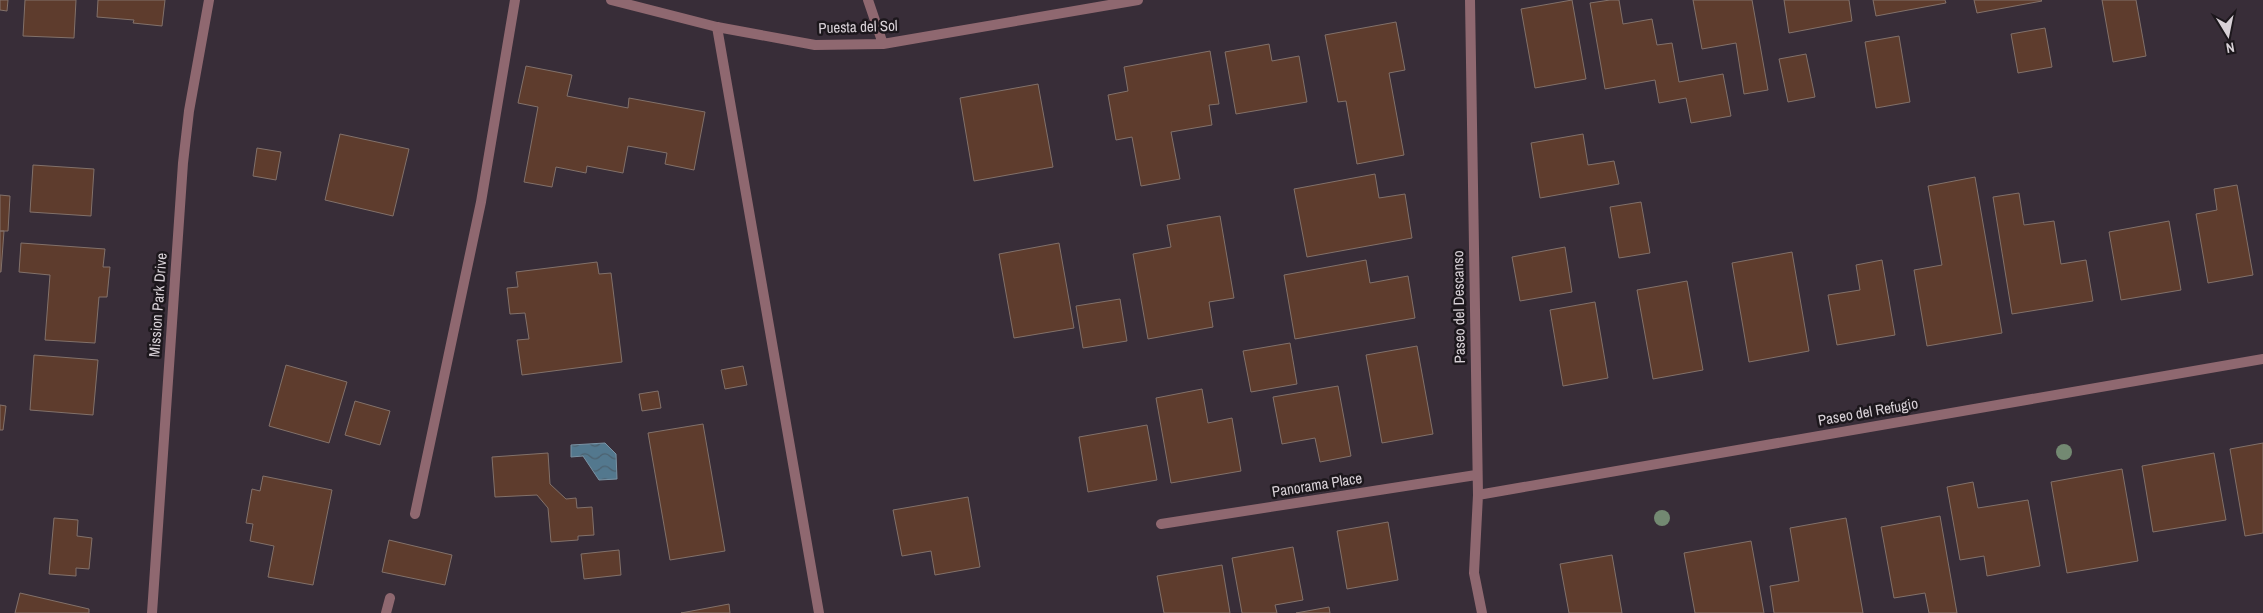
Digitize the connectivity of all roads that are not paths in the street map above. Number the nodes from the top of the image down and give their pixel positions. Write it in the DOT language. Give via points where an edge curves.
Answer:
graph roads {
  1 [pos="209,0"];
  2 [pos="515,0"];
  3 [pos="611,0"];
  4 [pos="868,0"];
  5 [pos="1138,0"];
  6 [pos="1470,0"];
  7 [pos="717,27"];
  8 [pos="883,44"];
  9 [pos="2263,359"];
  10 [pos="1476,475"];
  11 [pos="1478,495"];
  12 [pos="415,514"];
  13 [pos="1162,524"];
  14 [pos="390,598"];
  15 [pos="152,613"];
  16 [pos="386,613"];
  17 [pos="818,613"];
  18 [pos="1482,613"];
  1 -- 15 [label="street, Mission Park Drive" via="188,111 183,162"];
  2 -- 12 [label="street" via="481,202"];
  3 -- 7 [label="street, Puesta del Sol"];
  4 -- 8 [label="street"];
  5 -- 8 [label="street, Puesta del Sol"];
  6 -- 10 [label="street, Paseo del Descanso"];
  7 -- 8 [label="street, Puesta del Sol" via="815,45"];
  7 -- 17 [label="street"];
  9 -- 11 [label="street, Paseo del Refugio"];
  10 -- 11 [label="street, Paseo del Descanso"];
  10 -- 13 [label="street, Panorama Place"];
  11 -- 18 [label="street, Paseo del Descanso" via="1474,573"];
  14 -- 16 [label="street"];
}
